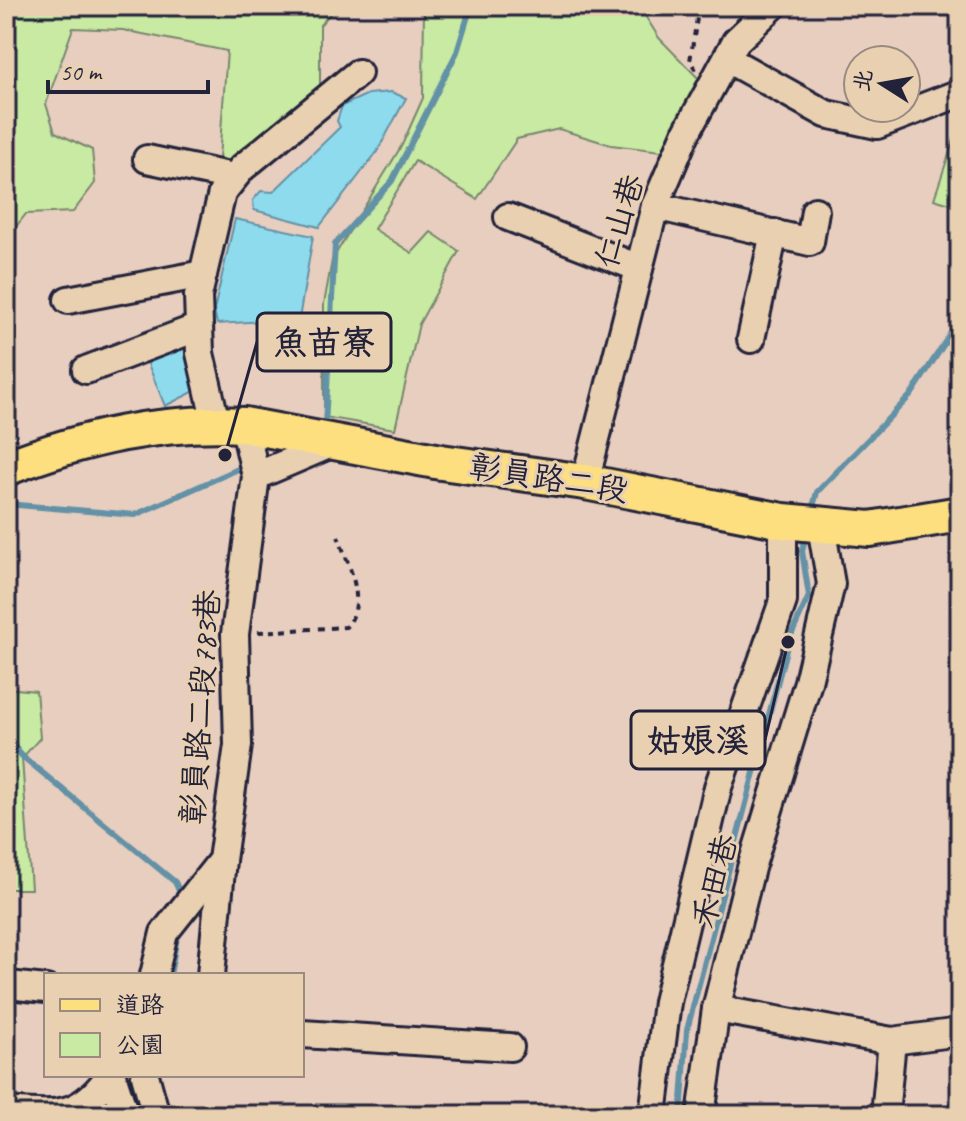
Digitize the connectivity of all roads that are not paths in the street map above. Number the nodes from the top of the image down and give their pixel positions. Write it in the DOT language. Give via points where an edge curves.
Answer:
graph roads {
  1 [pos="773,6"];
  2 [pos="727,59"];
  3 [pos="358,73"];
  4 [pos="960,93"];
  5 [pos="147,159"];
  6 [pos="233,177"];
  7 [pos="655,206"];
  8 [pos="815,211"];
  9 [pos="508,217"];
  10 [pos="774,233"];
  11 [pos="639,268"];
  12 [pos="203,274"];
  13 [pos="68,300"];
  14 [pos="199,327"];
  15 [pos="751,339"];
  16 [pos="86,370"];
  17 [pos="230,424"];
  18 [pos="310,439"];
  19 [pos="6,468"];
  20 [pos="256,476"];
  21 [pos="585,482"];
  22 [pos="960,514"];
  23 [pos="783,521"];
  24 [pos="821,526"];
  25 [pos="222,860"];
  26 [pos="164,933"];
  27 [pos="136,973"];
  28 [pos="154,973"];
  29 [pos="211,973"];
  30 [pos="8,985"];
  31 [pos="44,989"];
  32 [pos="716,1009"];
  33 [pos="960,1032"];
  34 [pos="304,1034"];
  35 [pos="892,1041"];
  36 [pos="510,1047"];
  37 [pos="110,1077"];
  38 [pos="112,1077"];
  39 [pos="146,1077"];
  40 [pos="6,1111"];
  41 [pos="125,1115"];
  42 [pos="156,1115"];
  43 [pos="653,1115"];
  44 [pos="701,1115"];
  45 [pos="885,1115"];
  1 -- 2 [label="lane, 仁山巷" via="736,41"];
  2 -- 4 [label="lane" via="826,114 877,125"];
  2 -- 7 [label="lane, 仁山巷"];
  3 -- 6 [label="lane"];
  5 -- 6 [label="lane"];
  6 -- 12 [label="lane, 彰員路二段783巷" via="222,193"];
  7 -- 10 [label="lane"];
  7 -- 11 [label="lane, 仁山巷"];
  8 -- 10 [label="lane" via="810,242"];
  9 -- 11 [label="lane"];
  10 -- 15 [label="lane"];
  11 -- 21 [label="lane, 仁山巷"];
  12 -- 13 [label="lane"];
  12 -- 14 [label="lane, 彰員路二段783巷"];
  14 -- 16 [label="lane"];
  14 -- 17 [label="lane, 彰員路二段783巷" via="200,353"];
  17 -- 18 [label="main road, 彰員路二段"];
  17 -- 19 [label="main road, 彰員路二段" via="136,428"];
  17 -- 20 [label="lane, 彰員路二段783巷"];
  18 -- 20 [label="lane"];
  18 -- 21 [label="main road, 彰員路二段"];
  20 -- 25 [label="lane, 彰員路二段783巷" via="235,634 238,745"];
  21 -- 23 [label="main road, 彰員路二段"];
  22 -- 24 [label="main road" via="870,529"];
  23 -- 24 [label="main road, 彰員路二段"];
  23 -- 43 [label="lane" via="783,601 718,787 667,1002"];
  24 -- 32 [label="lane, 禾田巷" via="831,584"];
  25 -- 26 [label="lane, 彰員路二段783巷"];
  25 -- 29 [label="lane"];
  26 -- 27 [label="lane"];
  26 -- 28 [label="lane, 彰員路二段783巷"];
  30 -- 31 [label="lane"];
  32 -- 35 [label="lane"];
  32 -- 44 [label="lane, 禾田巷"];
  33 -- 35 [label="lane"];
  34 -- 36 [label="lane"];
  35 -- 45 [label="lane"];
  37 -- 40 [label="lane" via="94,1098 70,1112"];
  38 -- 41 [label="lane"];
  39 -- 42 [label="lane"];
}
